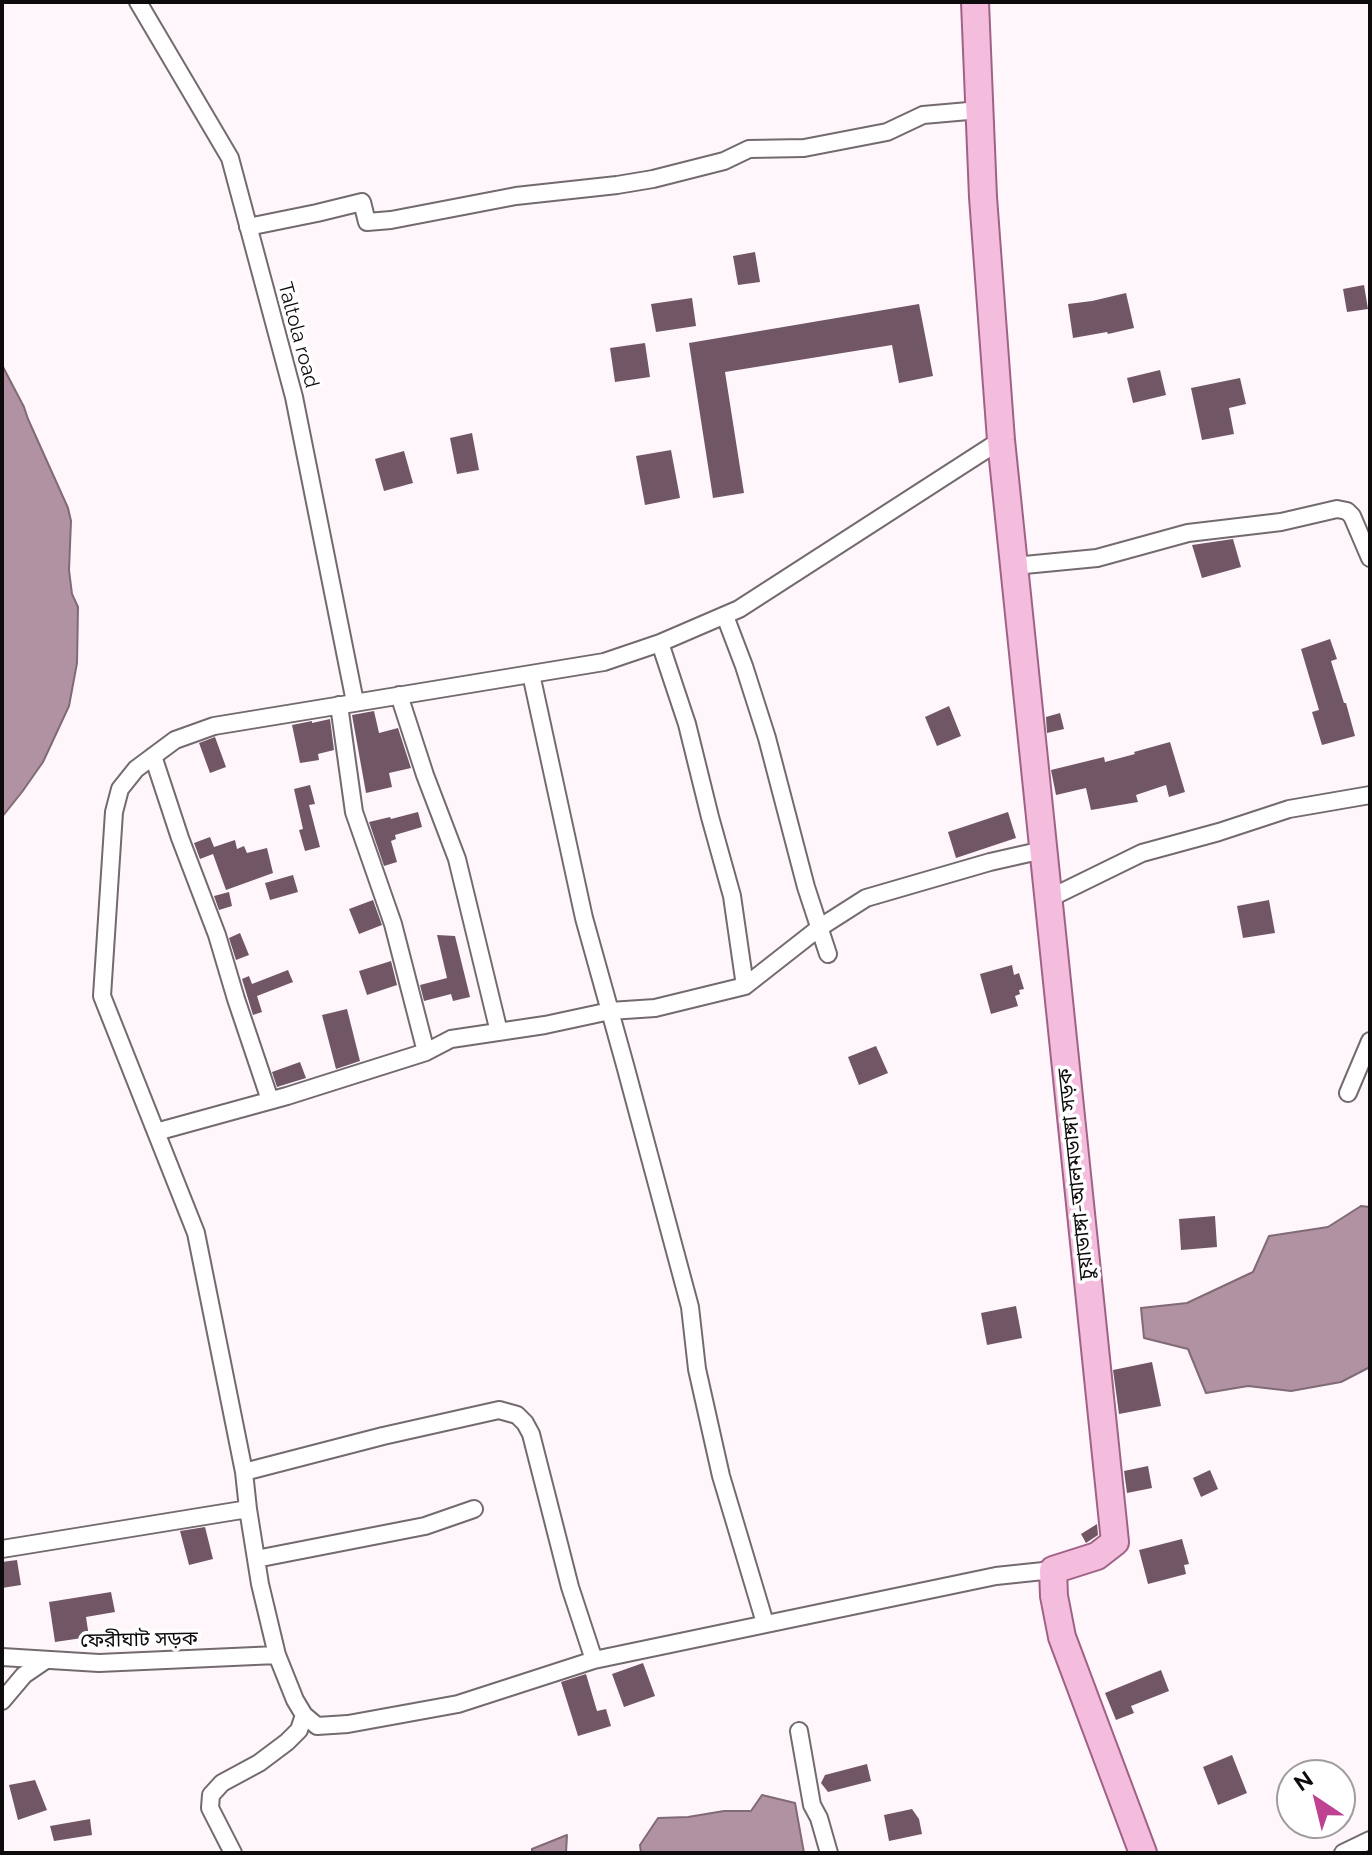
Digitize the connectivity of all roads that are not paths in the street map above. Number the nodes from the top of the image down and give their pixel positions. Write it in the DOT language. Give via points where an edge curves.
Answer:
graph roads {
  1 [pos="138,2"];
  2 [pos="975,2"];
  3 [pos="980,110"];
  4 [pos="248,227"];
  5 [pos="1001,440"];
  6 [pos="1370,558"];
  7 [pos="1014,566"];
  8 [pos="725,616"];
  9 [pos="660,643"];
  10 [pos="531,674"];
  11 [pos="399,695"];
  12 [pos="347,704"];
  13 [pos="153,756"];
  14 [pos="1370,795"];
  15 [pos="1043,850"];
  16 [pos="1048,899"];
  17 [pos="819,928"];
  18 [pos="828,954"];
  19 [pos="745,986"];
  20 [pos="610,1011"];
  21 [pos="499,1032"];
  22 [pos="1370,1041"];
  23 [pos="426,1052"];
  24 [pos="1348,1093"];
  25 [pos="270,1100"];
  26 [pos="156,1132"];
  27 [pos="244,1472"];
  28 [pos="248,1509"];
  29 [pos="474,1509"];
  30 [pos="2,1549"];
  31 [pos="256,1559"];
  32 [pos="1053,1570"];
  33 [pos="765,1623"];
  34 [pos="277,1655"];
  35 [pos="2,1657"];
  36 [pos="46,1660"];
  37 [pos="594,1660"];
  38 [pos="2,1701"];
  39 [pos="304,1715"];
  40 [pos="799,1731"];
  41 [pos="1370,1840"];
  42 [pos="233,1853"];
  43 [pos="829,1853"];
  44 [pos="1143,1853"];
  45 [pos="1343,1853"];
  1 -- 4 [label="street, Taltola road" via="230,158"];
  2 -- 3 [label="main road, চুয়াডাঙ্গা-আলমডাঙ্গা সড়ক"];
  3 -- 4 [label="street" via="923,115 887,132 804,148 749,149 724,161 617,185 367,222 362,202"];
  3 -- 5 [label="main road, চুয়াডাঙ্গা-আলমডাঙ্গা সড়ক"];
  4 -- 12 [label="street, Taltola road" via="294,397"];
  5 -- 7 [label="main road, চুয়াডাঙ্গা-আলমডাঙ্গা সড়ক"];
  5 -- 8 [label="street"];
  6 -- 7 [label="street" via="1352,516 1337,509 1188,533 1097,558"];
  7 -- 15 [label="main road, চুয়াডাঙ্গা-আলমডাঙ্গা সড়ক"];
  8 -- 9 [label="street"];
  8 -- 17 [label="street" via="767,738"];
  9 -- 10 [label="street" via="604,662"];
  9 -- 19 [label="street" via="732,896"];
  10 -- 11 [label="street"];
  10 -- 20 [label="street" via="578,894"];
  11 -- 12 [label="street"];
  11 -- 21 [label="street" via="457,859"];
  12 -- 13 [label="street" via="214,726 175,740"];
  12 -- 23 [label="street, Taltola road" via="354,812 393,924"];
  13 -- 25 [label="street"];
  13 -- 26 [label="street" via="120,789 114,812 102,996"];
  14 -- 16 [label="street" via="1289,809 1142,853"];
  15 -- 16 [label="main road, চুয়াডাঙ্গা-আলমডাঙ্গা সড়ক"];
  15 -- 17 [label="street" via="866,898"];
  16 -- 32 [label="main road, চুয়াডাঙ্গা-আলমডাঙ্গা সড়ক" via="1115,1542 1097,1556"];
  17 -- 18 [label="street"];
  17 -- 19 [label="street"];
  19 -- 20 [label="street" via="655,1008"];
  20 -- 21 [label="street"];
  20 -- 33 [label="street" via="690,1307 697,1369 721,1476"];
  21 -- 23 [label="street" via="451,1039"];
  22 -- 24 [label="street"];
  23 -- 25 [label="street"];
  25 -- 26 [label="street"];
  26 -- 27 [label="street" via="196,1233"];
  27 -- 28 [label="street"];
  27 -- 37 [label="street" via="499,1410 517,1415 531,1434"];
  28 -- 30 [label="street"];
  28 -- 31 [label="street"];
  29 -- 31 [label="street" via="425,1526"];
  31 -- 34 [label="street"];
  32 -- 33 [label="street" via="996,1576"];
  32 -- 44 [label="main road" via="1062,1637"];
  33 -- 37 [label="street"];
  34 -- 36 [label="street, ফেরীঘাট সড়ক" via="99,1663"];
  34 -- 39 [label="street"];
  35 -- 36 [label="street, ফেরীঘাট সড়ক"];
  36 -- 38 [label="street" via="24,1675"];
  37 -- 39 [label="street" via="458,1704 348,1724 317,1726"];
  39 -- 42 [label="street" via="287,1742 211,1795 210,1808"];
  40 -- 43 [label="street" via="812,1805"];
  41 -- 45 [label="street"];
}
